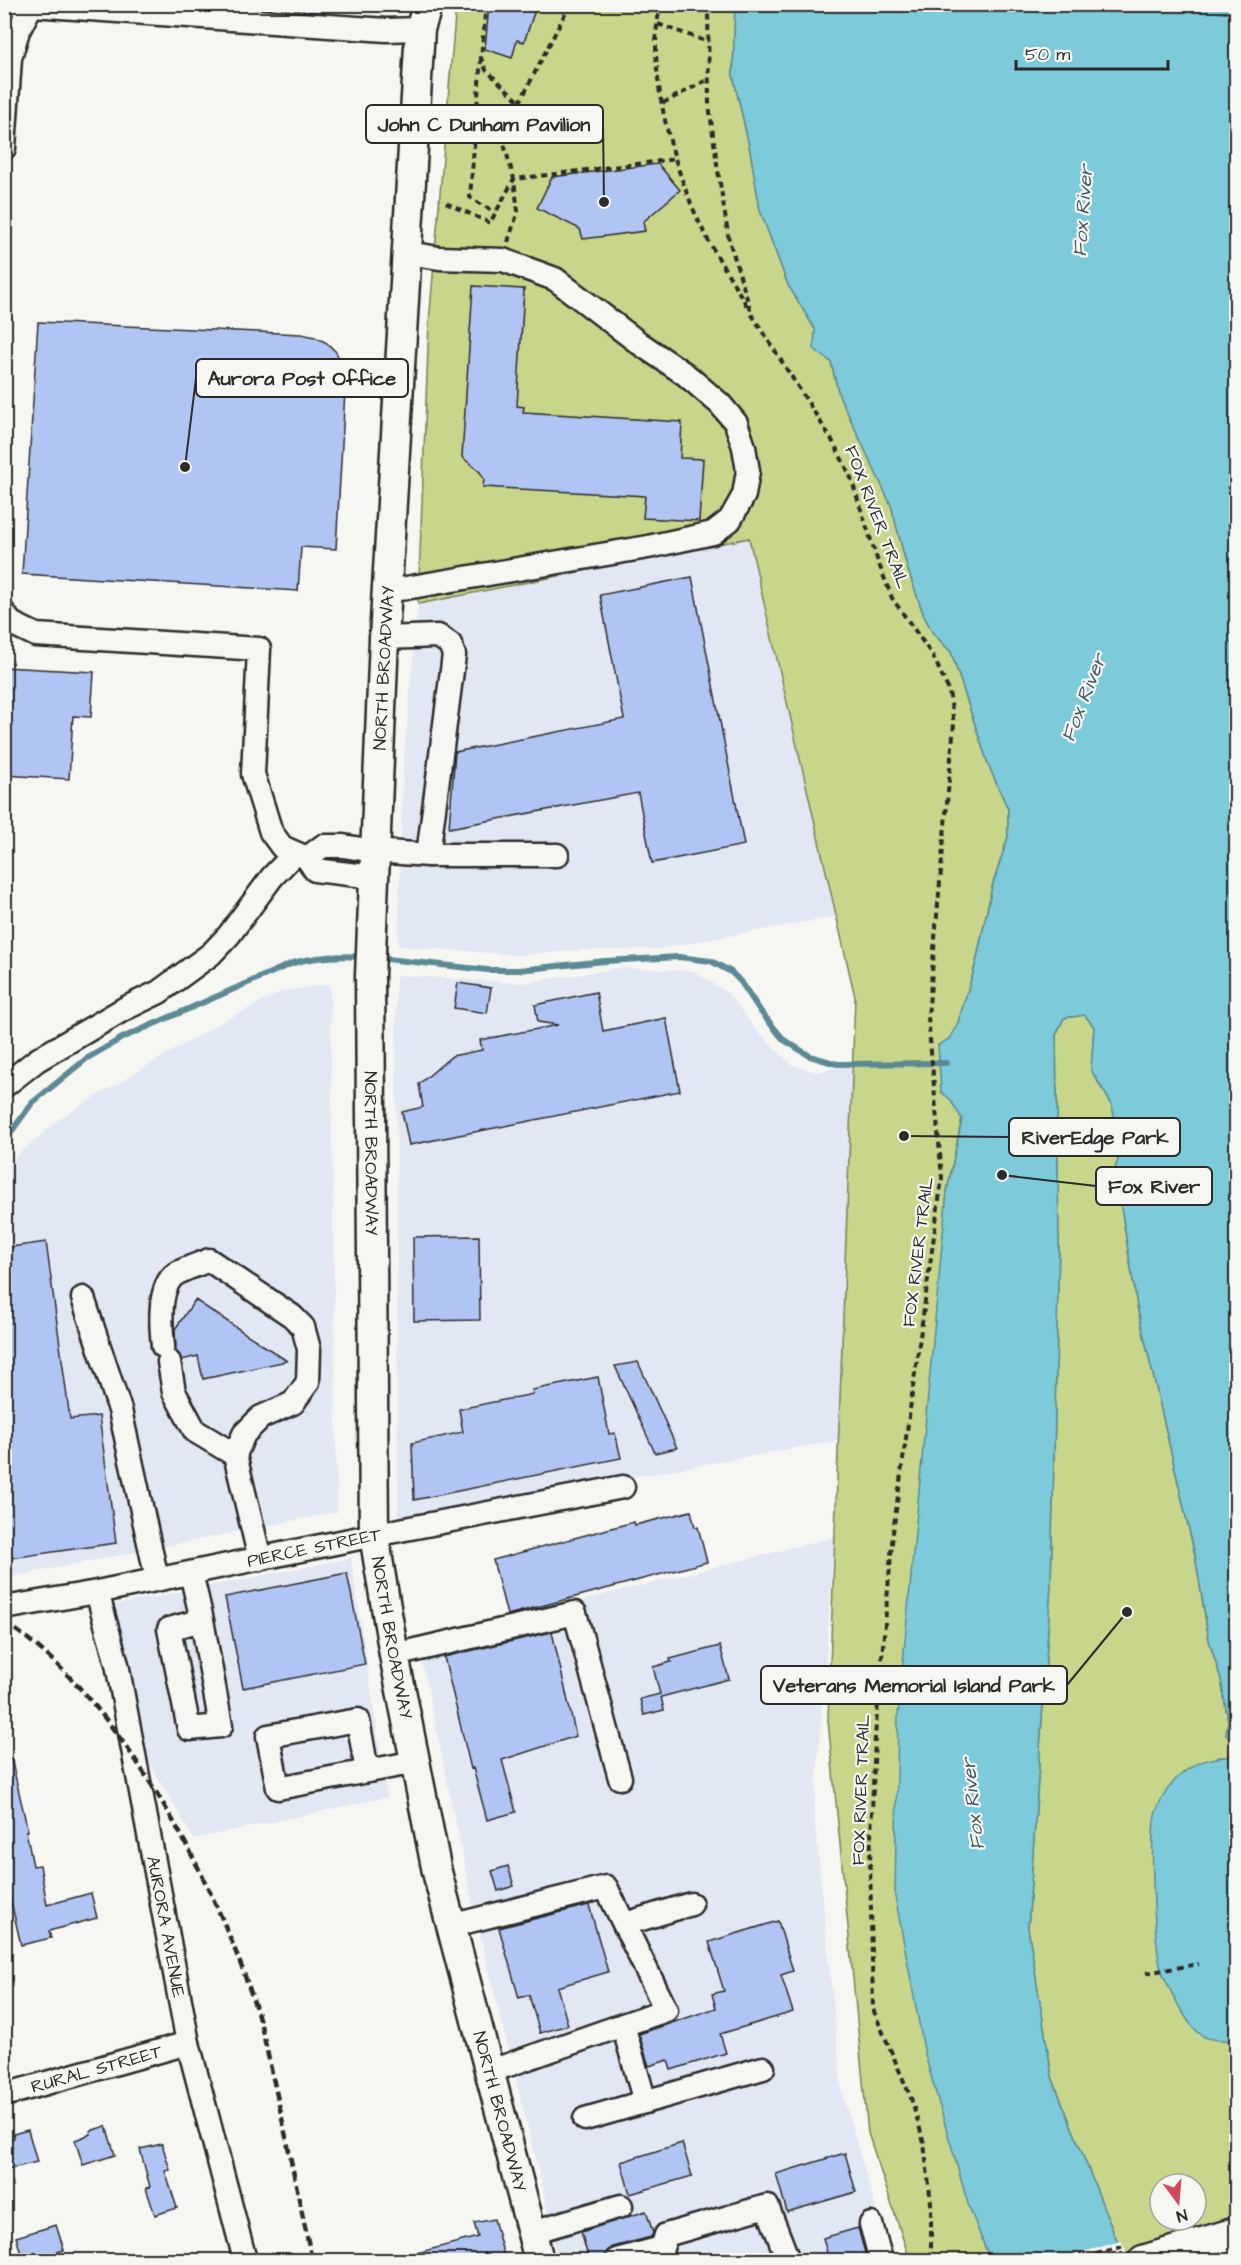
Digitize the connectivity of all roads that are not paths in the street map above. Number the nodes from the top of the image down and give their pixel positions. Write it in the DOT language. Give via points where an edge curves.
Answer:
graph roads {
  1 [pos="24,5"];
  2 [pos="421,13"];
  3 [pos="4,148"];
  4 [pos="407,253"];
  5 [pos="388,591"];
  6 [pos="4,614"];
  7 [pos="384,638"];
  8 [pos="428,855"];
  9 [pos="557,855"];
  10 [pos="301,856"];
  11 [pos="374,864"];
  12 [pos="4,1086"];
  13 [pos="83,1298"];
  14 [pos="234,1455"];
  15 [pos="623,1487"];
  16 [pos="374,1535"];
  17 [pos="260,1559"];
  18 [pos="191,1573"];
  19 [pos="156,1580"];
  20 [pos="97,1592"];
  21 [pos="4,1608"];
  22 [pos="202,1620"];
  23 [pos="394,1655"];
  24 [pos="416,1762"];
  25 [pos="367,1772"];
  26 [pos="620,1779"];
  27 [pos="691,1904"];
  28 [pos="625,1924"];
  29 [pos="450,1926"];
  30 [pos="623,2025"];
  31 [pos="188,2043"];
  32 [pos="763,2068"];
  33 [pos="491,2072"];
  34 [pos="4,2094"];
  35 [pos="645,2102"];
  36 [pos="585,2119"];
  37 [pos="621,2206"];
  38 [pos="871,2224"];
  39 [pos="531,2232"];
  40 [pos="1236,2232"];
  41 [pos="1136,2253"];
  42 [pos="1236,2259"];
  43 [pos="245,2260"];
  44 [pos="539,2260"];
  45 [pos="617,2260"];
  46 [pos="788,2260"];
  47 [pos="881,2260"];
  48 [pos="1232,2260"];
  1 -- 2 [label="street" via="386,30"];
  1 -- 3 [label="street" via="10,58"];
  2 -- 4 [label="main road, NORTH BROADWAY"];
  4 -- 5 [label="main road, NORTH BROADWAY"];
  4 -- 5 [label="street" via="503,260 555,279 720,404 736,423 748,471 744,495 730,520 712,533 648,548"];
  5 -- 7 [label="main road, NORTH BROADWAY"];
  6 -- 10 [label="street" via="11,623 36,634 259,649 253,774 271,832 282,847"];
  7 -- 8 [label="street" via="438,636 450,644 454,655"];
  7 -- 11 [label="main road, NORTH BROADWAY"];
  8 -- 9 [label="street"];
  8 -- 11 [label="street"];
  10 -- 11 [label="street" via="323,846 344,846"];
  10 -- 12 [label="street" via="272,877 211,954 159,992 37,1060"];
  11 -- 16 [label="main road, NORTH BROADWAY" via="370,976"];
  13 -- 19 [label="street" via="120,1410"];
  14 -- 14 [label="street" via="195,1431 174,1392 161,1331 162,1299 173,1276 209,1260 292,1316 303,1328 309,1349 308,1382 293,1402 261,1417 244,1434"];
  14 -- 17 [label="street"];
  15 -- 16 [label="street, PIERCE STREET"];
  16 -- 17 [label="street, PIERCE STREET"];
  16 -- 23 [label="main road, NORTH BROADWAY"];
  17 -- 18 [label="street, PIERCE STREET"];
  18 -- 19 [label="street, PIERCE STREET"];
  18 -- 22 [label="street"];
  19 -- 20 [label="street, PIERCE STREET"];
  20 -- 21 [label="street, PIERCE STREET"];
  20 -- 31 [label="street, AURORA AVENUE" via="117,1664"];
  23 -- 24 [label="main road, NORTH BROADWAY"];
  23 -- 26 [label="street" via="575,1613"];
  24 -- 25 [label="street"];
  24 -- 29 [label="main road, NORTH BROADWAY"];
  25 -- 25 [label="street" via="278,1788 268,1736 358,1720"];
  27 -- 28 [label="street"];
  28 -- 29 [label="street" via="606,1887"];
  28 -- 30 [label="street" via="666,2010"];
  29 -- 33 [label="main road, NORTH BROADWAY"];
  30 -- 33 [label="street"];
  30 -- 35 [label="street"];
  31 -- 34 [label="street, RURAL STREET"];
  31 -- 43 [label="street, AURORA AVENUE"];
  32 -- 35 [label="street"];
  33 -- 39 [label="main road, NORTH BROADWAY"];
  35 -- 36 [label="street"];
  37 -- 39 [label="street"];
  38 -- 47 [label="street"];
  39 -- 44 [label="main road, NORTH BROADWAY"];
  40 -- 41 [label="main road"];
  42 -- 48 [label="main road"];
  45 -- 46 [label="street" via="662,2248 666,2235 767,2206"];
}
